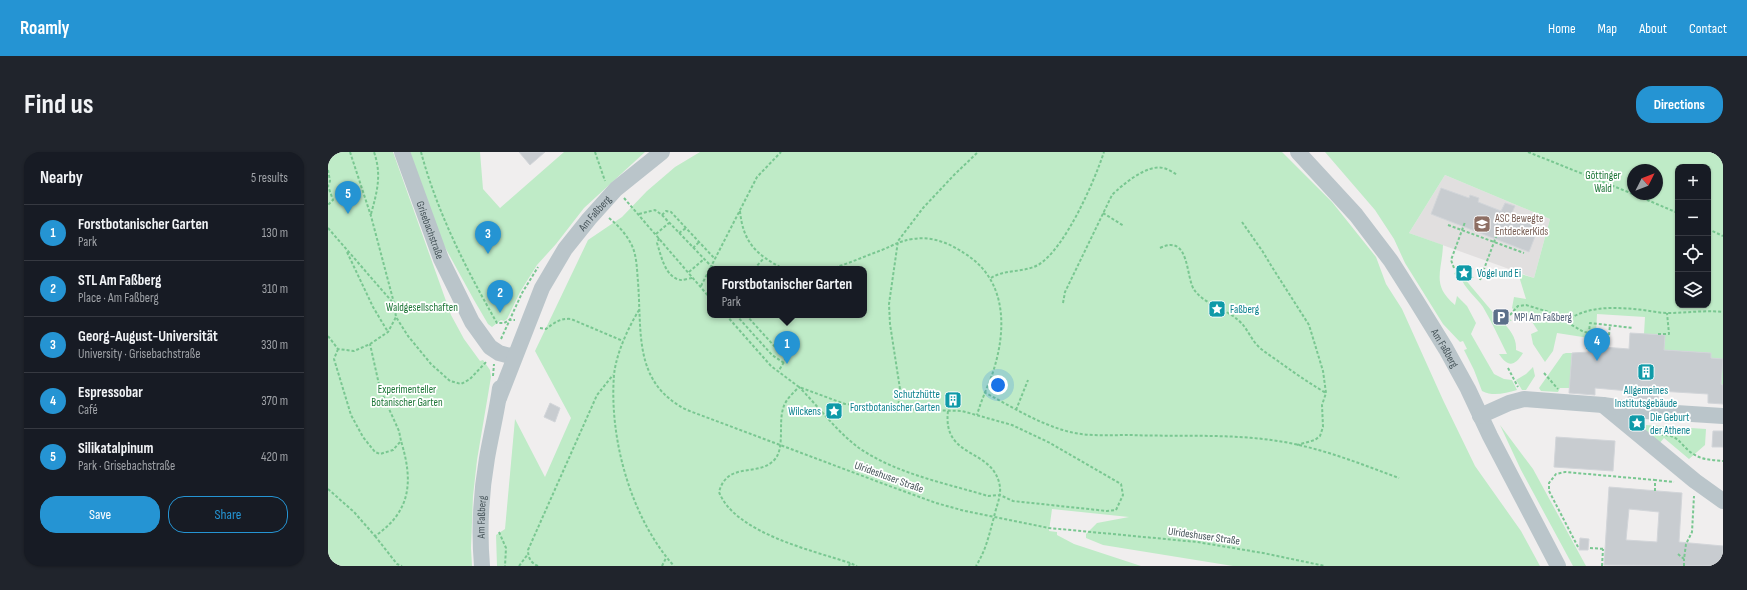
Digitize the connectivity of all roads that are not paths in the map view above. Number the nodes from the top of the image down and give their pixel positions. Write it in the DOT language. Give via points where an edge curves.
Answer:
graph roads {
  1 [pos="402,152"];
  2 [pos="662,152"];
  3 [pos="1298,152"];
  4 [pos="506,354"];
  5 [pos="1603,405"];
  6 [pos="1480,416"];
  7 [pos="1723,416"];
  8 [pos="1721,499"];
  9 [pos="482,566"];
  10 [pos="1558,566"];
  1 -- 4 [label="street, Grisebachstraße" via="441,259 464,305"];
  2 -- 4 [label="street, Am Faßberg" via="616,189 565,249"];
  3 -- 6 [label="street, Am Faßberg" via="1356,215 1391,261 1446,349"];
  4 -- 9 [label="street, Am Faßberg" via="487,459 482,514"];
  5 -- 6 [label="street" via="1524,399"];
  5 -- 7 [label="street" via="1645,411"];
  5 -- 8 [label="street" via="1690,477"];
  6 -- 10 [label="street, Am Faßberg"];
}
